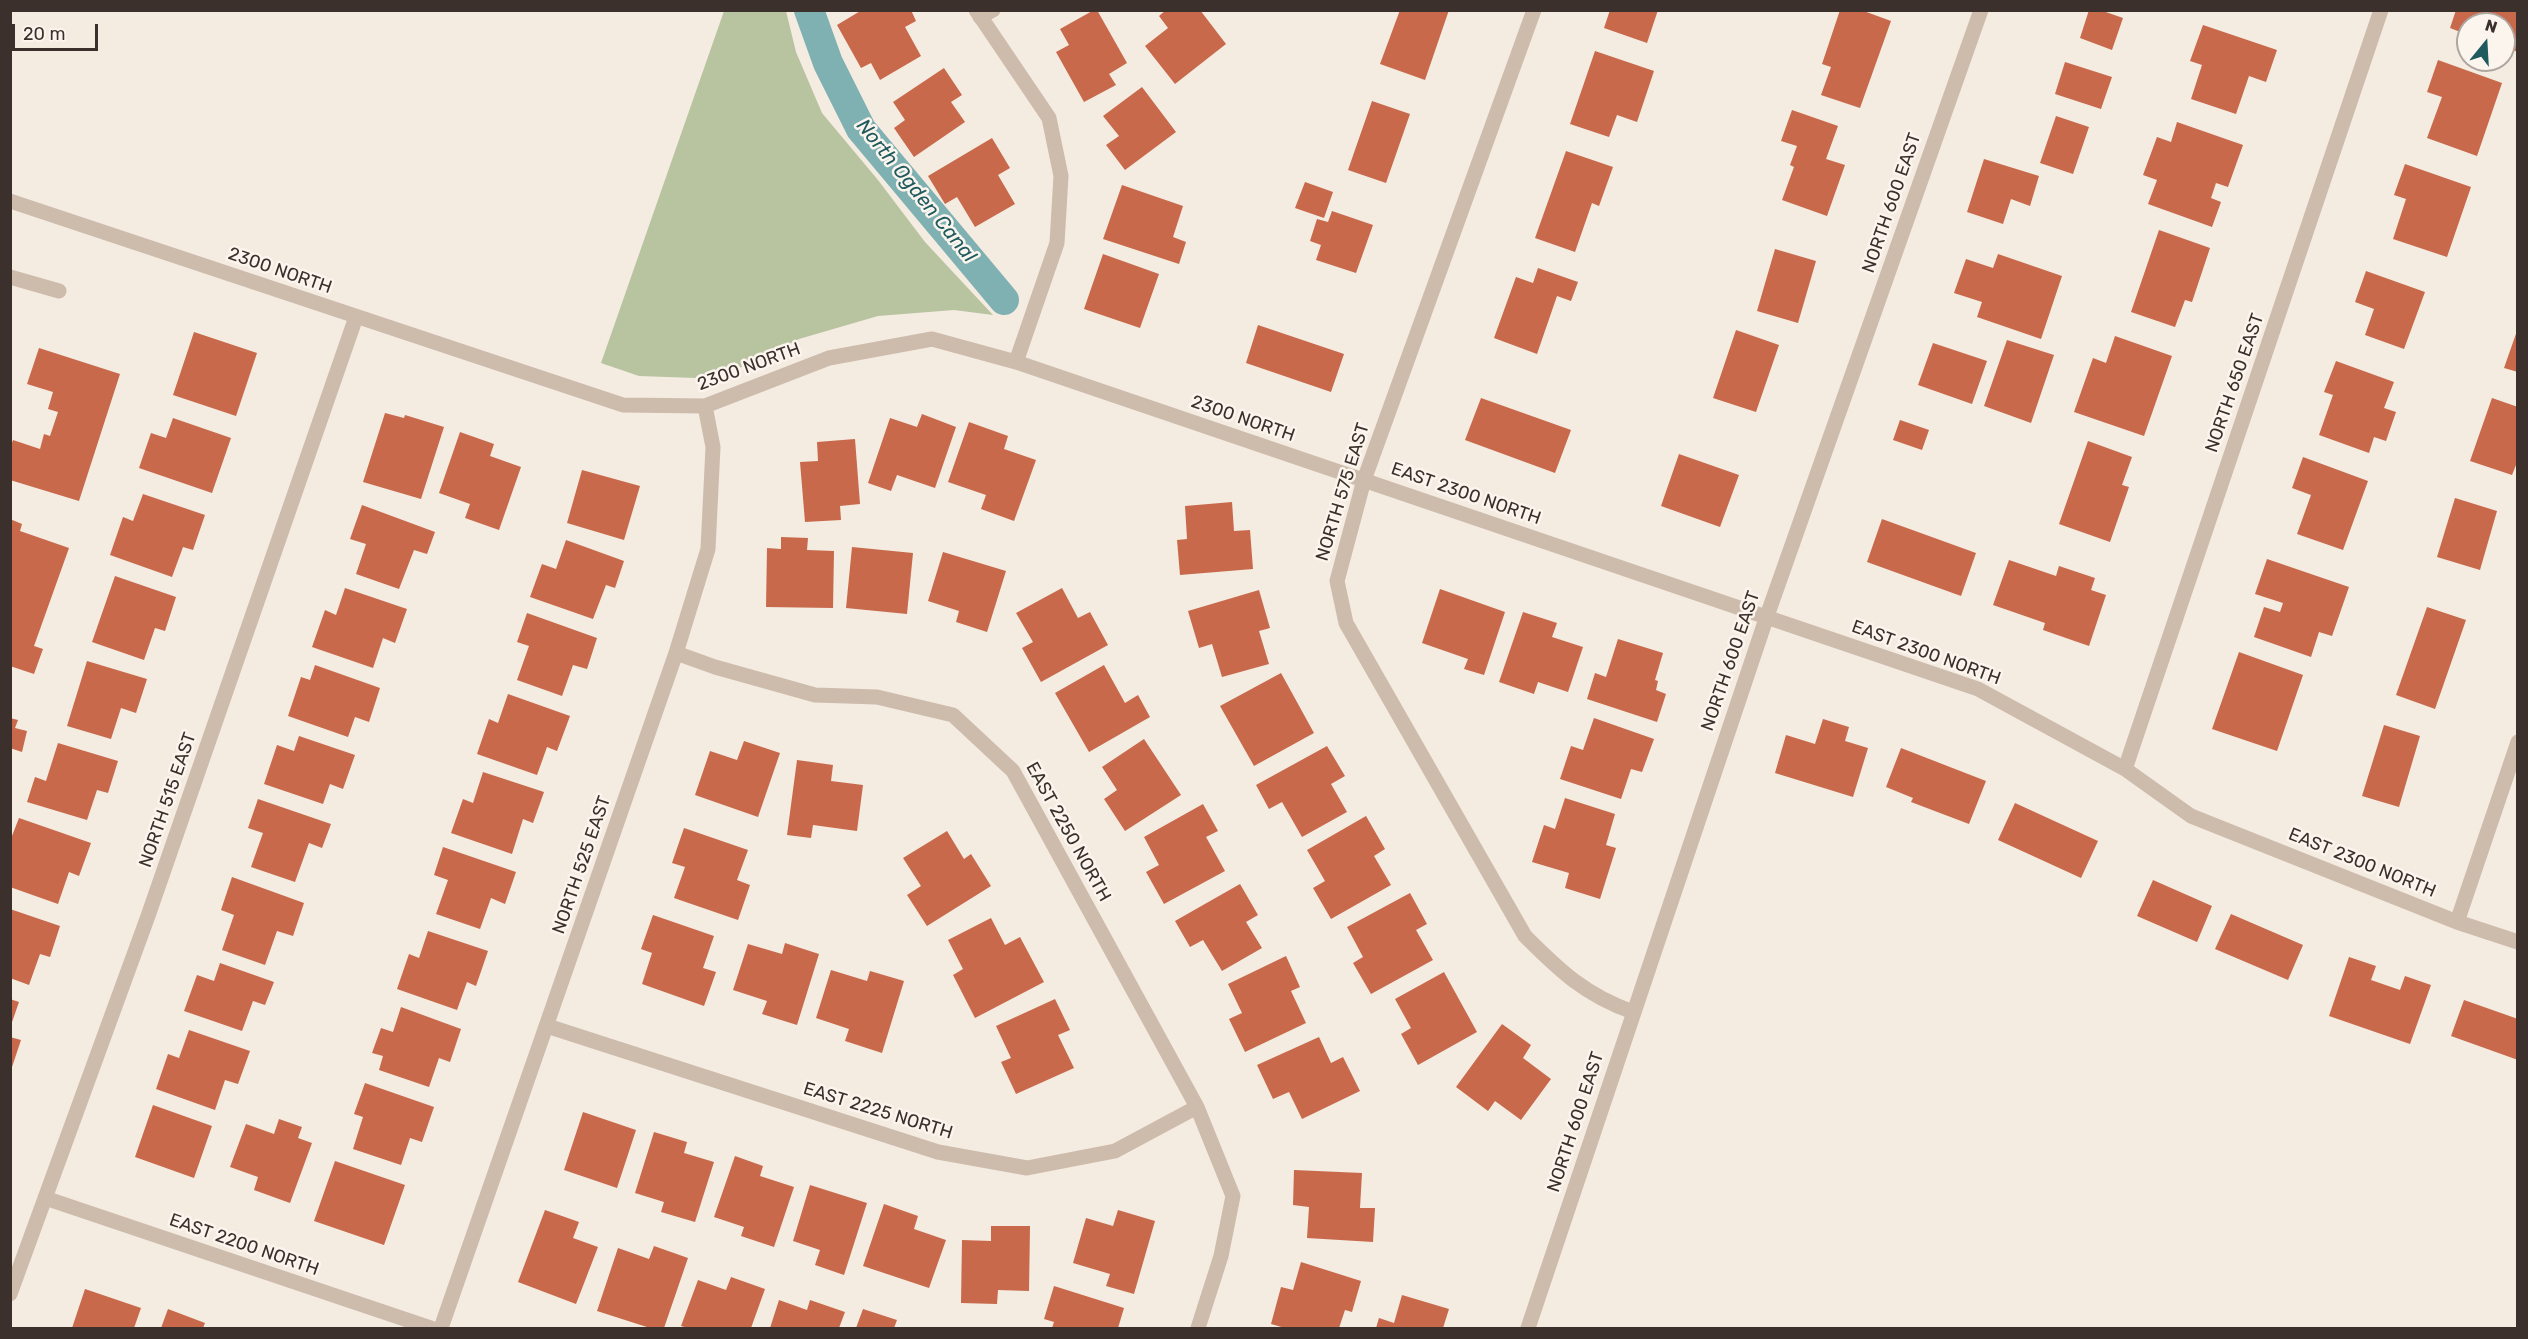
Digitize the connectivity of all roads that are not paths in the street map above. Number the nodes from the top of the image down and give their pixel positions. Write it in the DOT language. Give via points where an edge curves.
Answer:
graph roads {
  1 [pos="1534,10"];
  2 [pos="1981,10"];
  3 [pos="2381,10"];
  4 [pos="983,13"];
  5 [pos="10,201"];
  6 [pos="10,277"];
  7 [pos="58,291"];
  8 [pos="356,317"];
  9 [pos="1016,362"];
  10 [pos="705,406"];
  11 [pos="1364,480"];
  12 [pos="1767,616"];
  13 [pos="676,653"];
  14 [pos="2517,742"];
  15 [pos="2125,769"];
  16 [pos="2457,922"];
  17 [pos="2517,942"];
  18 [pos="1633,1012"];
  19 [pos="547,1026"];
  20 [pos="1197,1107"];
  21 [pos="45,1198"];
  22 [pos="10,1294"];
  23 [pos="431,1329"];
  24 [pos="441,1329"];
  25 [pos="1198,1329"];
  26 [pos="1528,1329"];
  1 -- 11 [label="street, NORTH 575 EAST"];
  2 -- 12 [label="street, NORTH 600 EAST"];
  3 -- 15 [label="street, NORTH 650 EAST"];
  4 -- 9 [label="street" via="1049,118 1061,176 1057,243"];
  5 -- 8 [label="street, 2300 NORTH"];
  6 -- 7 [label="street"];
  8 -- 10 [label="street, 2300 NORTH" via="623,405"];
  8 -- 21 [label="street, NORTH 515 EAST" via="148,916"];
  9 -- 10 [label="street, 2300 NORTH" via="932,339 830,358"];
  9 -- 11 [label="street, 2300 NORTH"];
  10 -- 13 [label="street, NORTH 525 EAST" via="713,447 708,549"];
  11 -- 12 [label="street, EAST 2300 NORTH"];
  11 -- 18 [label="street, NORTH 575 EAST" via="1337,581 1346,623 1525,936 1565,976 1606,1002"];
  12 -- 15 [label="street, EAST 2300 NORTH" via="1978,689"];
  12 -- 18 [label="street, NORTH 600 EAST"];
  13 -- 19 [label="street, NORTH 525 EAST"];
  13 -- 20 [label="street, EAST 2250 NORTH" via="815,695 877,697 953,716 1013,771"];
  14 -- 16 [label="street"];
  15 -- 16 [label="street, EAST 2300 NORTH" via="2191,816"];
  16 -- 17 [label="street, EAST 2300 NORTH"];
  18 -- 26 [label="street, NORTH 600 EAST"];
  19 -- 20 [label="street, EAST 2225 NORTH" via="938,1152 1027,1168 1114,1151"];
  19 -- 24 [label="street, NORTH 525 EAST"];
  20 -- 25 [label="street" via="1233,1196 1221,1256"];
  21 -- 22 [label="street, NORTH 515 EAST"];
  21 -- 23 [label="street, EAST 2200 NORTH"];
}
